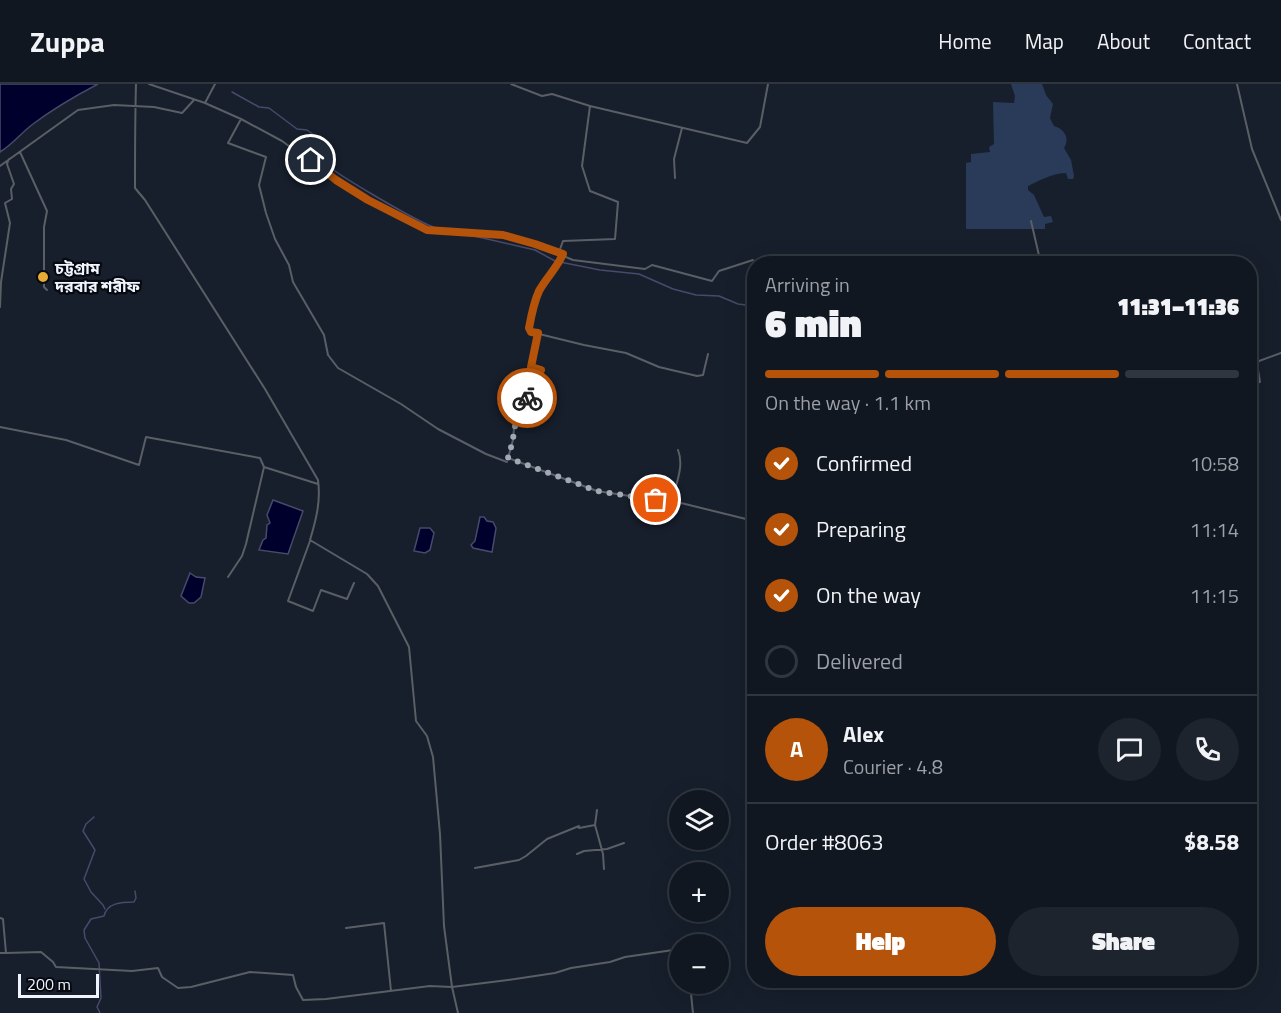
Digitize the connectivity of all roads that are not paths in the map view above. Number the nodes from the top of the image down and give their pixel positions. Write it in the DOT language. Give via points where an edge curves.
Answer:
graph roads {
  1 [pos="136,84"];
  2 [pos="149,84"];
  3 [pos="215,84"];
  4 [pos="511,84"];
  5 [pos="768,84"];
  6 [pos="1237,84"];
  7 [pos="194,100"];
  8 [pos="204,103"];
  9 [pos="135,106"];
  10 [pos="590,106"];
  11 [pos="241,118"];
  12 [pos="681,128"];
  13 [pos="20,152"];
  14 [pos="9,159"];
  15 [pos="0,166"];
  16 [pos="675,178"];
  17 [pos="1031,220"];
  18 [pos="1281,220"];
  19 [pos="559,252"];
  20 [pos="563,254"];
  21 [pos="1039,256"];
  22 [pos="747,262"];
  23 [pos="47,290"];
  24 [pos="0,307"];
  25 [pos="538,333"];
  26 [pos="1281,353"];
  27 [pos="708,354"];
  28 [pos="1257,364"];
  29 [pos="1257,364"];
  30 [pos="1257,383"];
  31 [pos="0,427"];
  32 [pos="678,450"];
  33 [pos="507,462"];
  34 [pos="264,467"];
  35 [pos="318,484"];
  36 [pos="659,487"];
  37 [pos="746,519"];
  38 [pos="310,540"];
  39 [pos="228,577"];
  40 [pos="354,583"];
  41 [pos="597,810"];
  42 [pos="595,825"];
  43 [pos="624,843"];
  44 [pos="600,848"];
  45 [pos="577,854"];
  46 [pos="475,868"];
  47 [pos="604,869"];
  48 [pos="0,918"];
  49 [pos="346,928"];
  50 [pos="669,951"];
  51 [pos="0,953"];
  52 [pos="6,953"];
  53 [pos="452,987"];
  54 [pos="391,991"];
  55 [pos="691,994"];
  56 [pos="458,1013"];
  57 [pos="693,1013"];
  1 -- 9 [label="street"];
  2 -- 7 [label="street"];
  3 -- 8 [label="street"];
  4 -- 10 [label="street" via="542,96 552,94"];
  5 -- 12 [label="street" via="760,127 747,143"];
  6 -- 18 [label="street" via="1252,149"];
  7 -- 8 [label="street"];
  7 -- 9 [label="street" via="182,114"];
  8 -- 11 [label="street"];
  9 -- 13 [label="street" via="78,110"];
  9 -- 35 [label="street" via="135,188 265,389"];
  10 -- 12 [label="street"];
  10 -- 19 [label="street" via="582,166 590,191 618,201 615,239 563,241"];
  11 -- 19 [label="street" via="368,200 427,230 503,235"];
  11 -- 33 [label="street" via="228,143 266,157 258,185 266,213 293,282 338,368 438,429"];
  12 -- 16 [label="street" via="674,159"];
  13 -- 14 [label="street"];
  13 -- 23 [label="street" via="47,211"];
  14 -- 15 [label="street"];
  14 -- 24 [label="street" via="14,184 12,199 5,203 10,223"];
  17 -- 21 [label="street"];
  19 -- 20 [label="street"];
  20 -- 22 [label="street" via="573,260 645,269 652,265 712,281 719,271"];
  20 -- 25 [label="street" via="539,292 529,328"];
  25 -- 27 [label="street" via="626,353 659,367 697,376 703,375"];
  25 -- 36 [label="street" via="531,367 541,370 514,428 508,458 597,491 656,500"];
  26 -- 28 [label="street"];
  29 -- 30 [label="street"];
  31 -- 34 [label="street" via="66,440 139,465 146,437 260,458"];
  32 -- 37 [label="street" via="680,468 673,497 677,502"];
  34 -- 35 [label="street"];
  34 -- 39 [label="street" via="246,544"];
  35 -- 38 [label="street" via="320,496"];
  38 -- 40 [label="street" via="288,601 313,611 321,590 347,599"];
  38 -- 53 [label="street" via="368,574 409,647 416,721 427,736 433,757"];
  41 -- 42 [label="street"];
  42 -- 44 [label="street"];
  42 -- 46 [label="street" via="547,839 519,860"];
  43 -- 44 [label="street"];
  44 -- 45 [label="street"];
  44 -- 47 [label="street"];
  48 -- 52 [label="street"];
  49 -- 54 [label="street" via="384,923"];
  50 -- 53 [label="street" via="555,973"];
  51 -- 52 [label="street"];
  52 -- 54 [label="street" via="41,952 56,967 64,968 158,968 162,977 178,988 250,972 294,976 303,1000"];
  53 -- 54 [label="street"];
  53 -- 56 [label="street"];
  55 -- 57 [label="street"];
}
